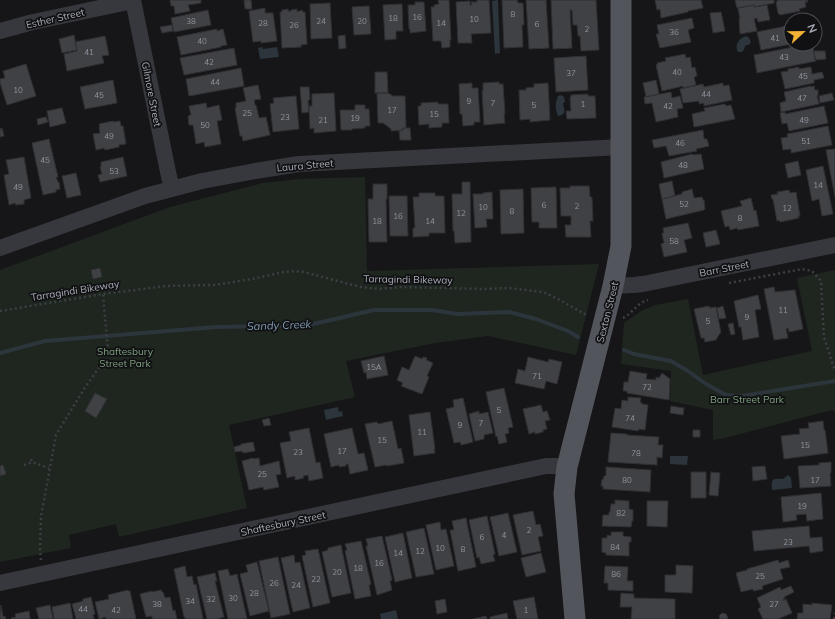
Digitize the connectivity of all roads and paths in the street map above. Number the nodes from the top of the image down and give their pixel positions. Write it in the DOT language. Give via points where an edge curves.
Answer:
graph roads {
  1 [pos="133,0"];
  2 [pos="621,0"];
  3 [pos="0,31"];
  4 [pos="621,147"];
  5 [pos="172,189"];
  6 [pos="835,245"];
  7 [pos="0,248"];
  8 [pos="723,285"];
  9 [pos="613,286"];
  10 [pos="103,294"];
  11 [pos="650,299"];
  12 [pos="590,310"];
  13 [pos="0,311"];
  14 [pos="619,317"];
  15 [pos="835,371"];
  16 [pos="31,458"];
  17 [pos="32,462"];
  18 [pos="24,465"];
  19 [pos="567,467"];
  20 [pos="49,468"];
  21 [pos="42,574"];
  22 [pos="0,583"];
  23 [pos="835,613"];
  24 [pos="575,619"];
  25 [pos="834,619"];
  1 -- 3 [label="street, Esther Street"];
  1 -- 5 [label="street, Gilmore Street"];
  2 -- 4 [label="main road, Sexton Street"];
  4 -- 5 [label="street, Laura Street" via="299,164 202,181"];
  4 -- 9 [label="main road, Sexton Street" via="621,246"];
  5 -- 7 [label="street, Laura Street" via="118,205"];
  6 -- 9 [label="street, Barr Street" via="643,284"];
  8 -- 15 [label="path" via="802,269 812,271 821,281 824,337"];
  9 -- 19 [label="main road, Sexton Street"];
  10 -- 12 [label="path, Tarragindi Bikeway" via="166,286 213,285 294,271 380,289 521,289 542,292 588,316"];
  10 -- 13 [label="path, Tarragindi Bikeway"];
  10 -- 20 [label="path" via="108,351 56,435"];
  11 -- 14 [label="path" via="638,304 627,316"];
  16 -- 17 [label="path"];
  17 -- 18 [label="path"];
  17 -- 20 [label="path"];
  19 -- 21 [label="street, Shaftesbury Street" via="546,466"];
  19 -- 24 [label="main road, Sexton Street" via="564,494"];
  20 -- 21 [label="path" via="41,516"];
  21 -- 22 [label="street, Shaftesbury Street"];
  23 -- 25 [label="path"];
}
